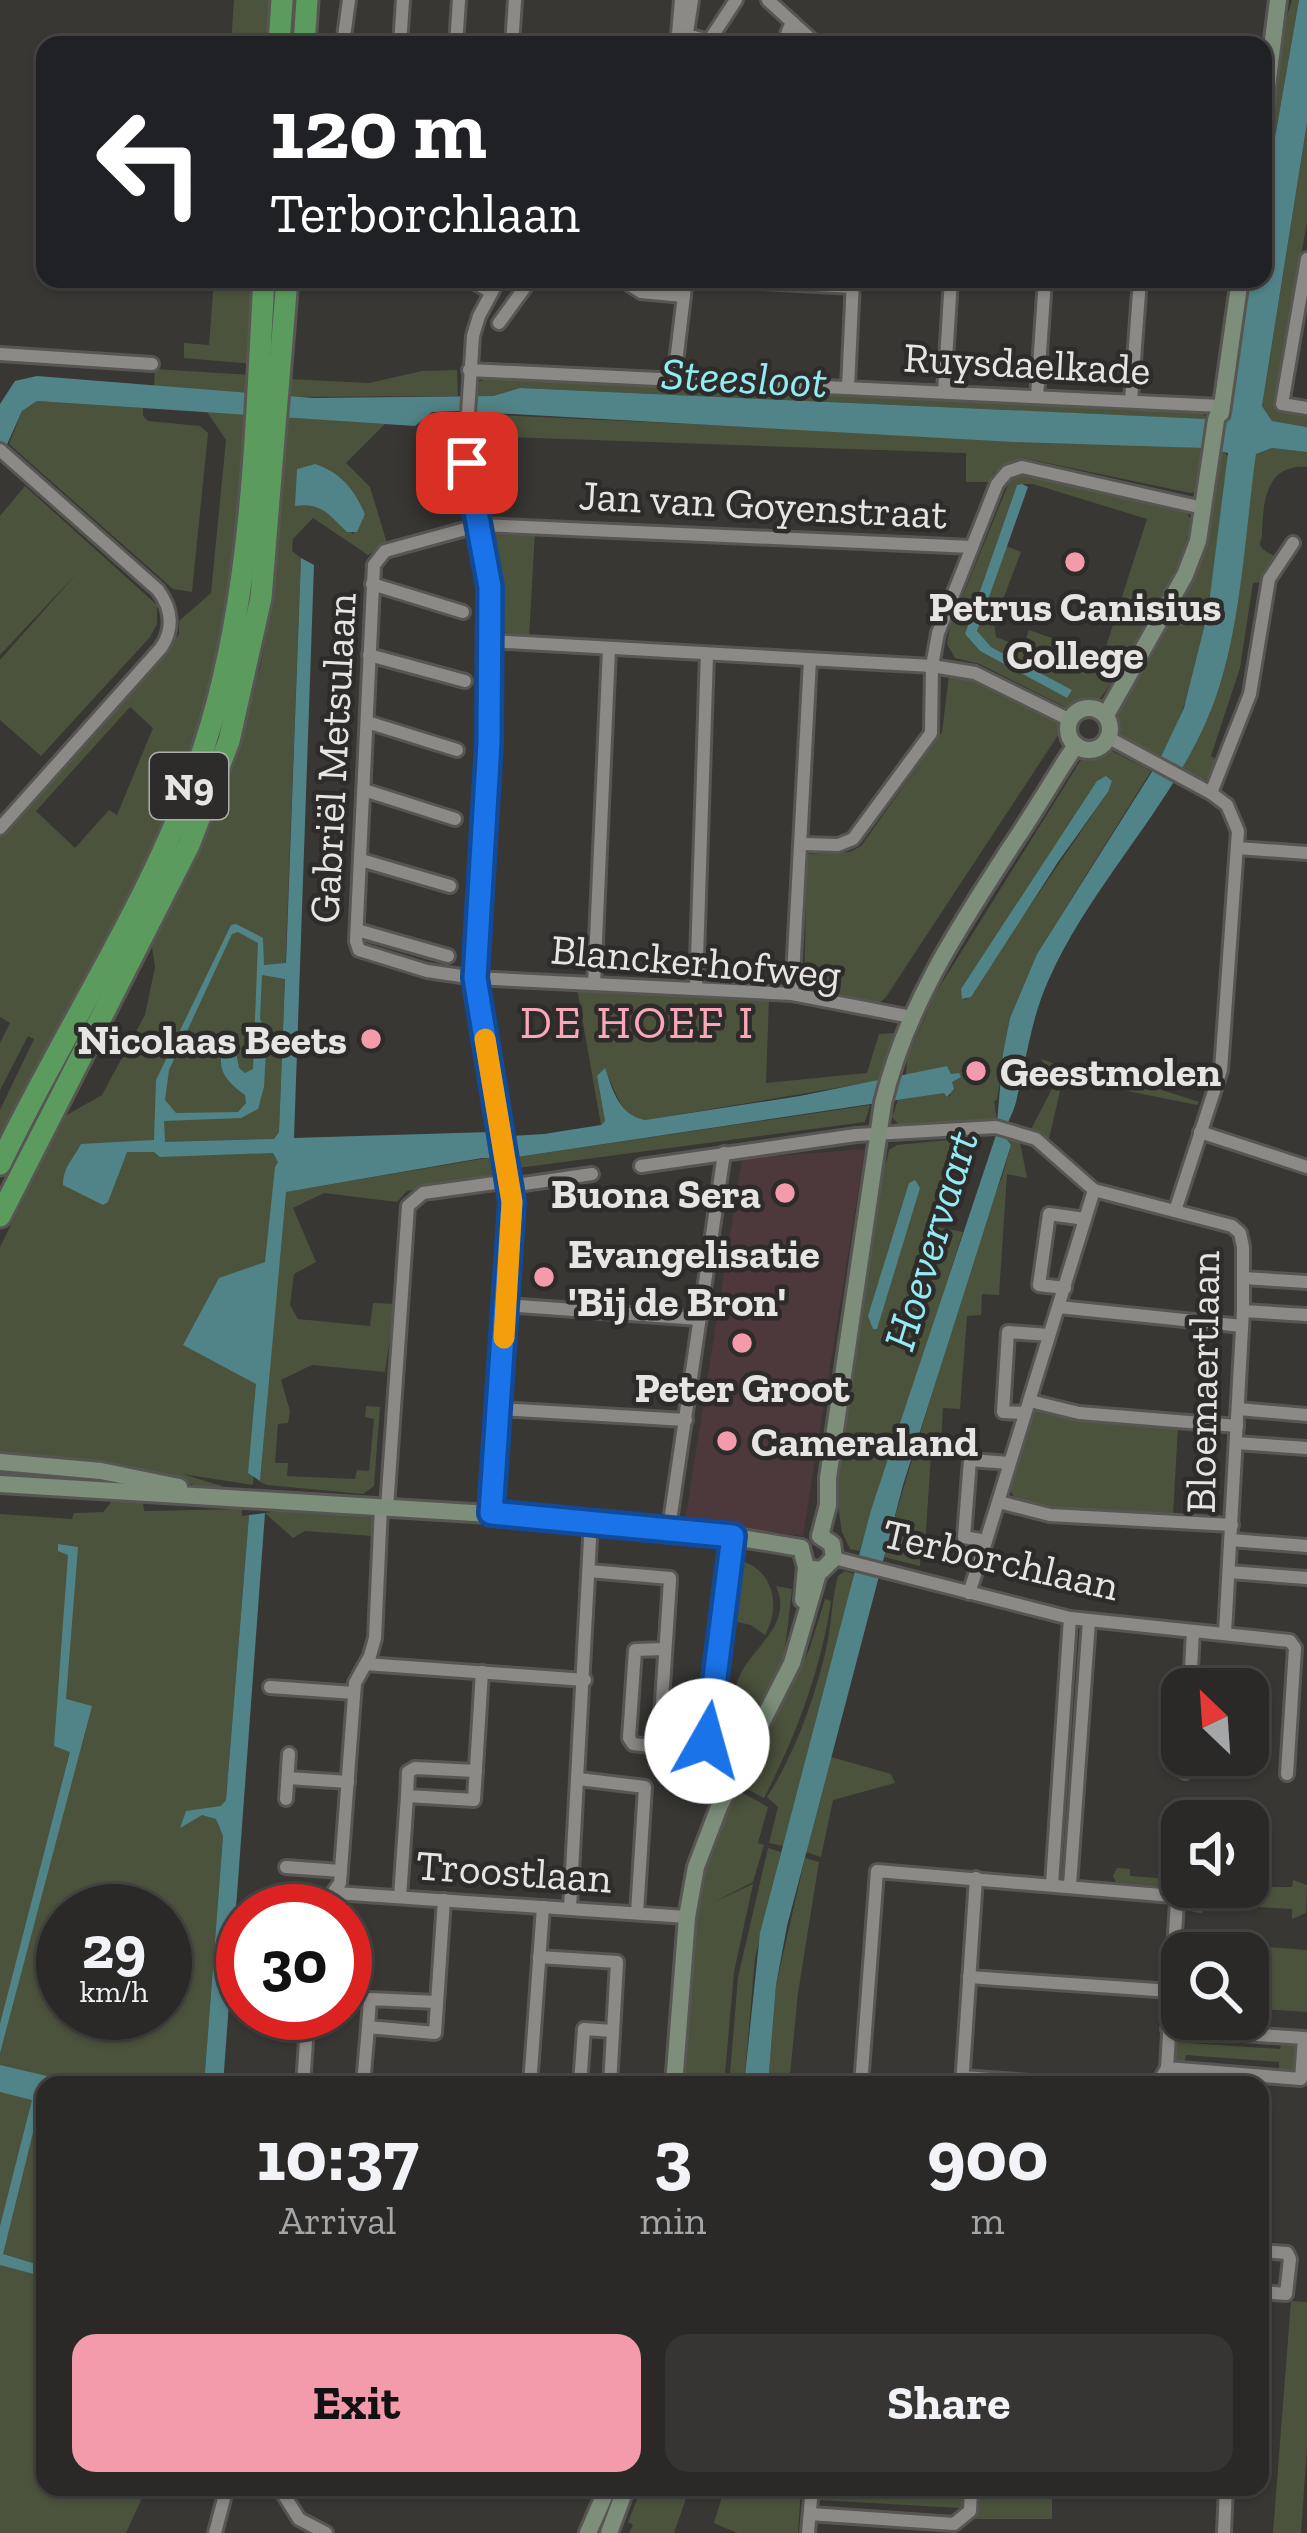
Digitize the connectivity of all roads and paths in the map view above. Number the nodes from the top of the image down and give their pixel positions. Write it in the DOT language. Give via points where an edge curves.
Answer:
graph roads {
  1 [pos="282,0"];
  2 [pos="307,0"];
  3 [pos="349,0"];
  4 [pos="403,0"];
  5 [pos="459,0"];
  6 [pos="515,0"];
  7 [pos="682,0"];
  8 [pos="692,0"];
  9 [pos="736,0"];
  10 [pos="768,0"];
  11 [pos="1278,0"];
  12 [pos="792,22"];
  13 [pos="280,36"];
  14 [pos="305,36"];
  15 [pos="344,36"];
  16 [pos="401,36"];
  17 [pos="457,36"];
  18 [pos="513,36"];
  19 [pos="682,36"];
  20 [pos="683,36"];
  21 [pos="712,36"];
  22 [pos="789,36"];
  23 [pos="807,36"];
  24 [pos="1272,42"];
  25 [pos="1307,260"];
  26 [pos="266,288"];
  27 [pos="284,288"];
  28 [pos="484,288"];
  29 [pos="493,288"];
  30 [pos="524,288"];
  31 [pos="635,288"];
  32 [pos="684,288"];
  33 [pos="852,288"];
  34 [pos="950,288"];
  35 [pos="1044,288"];
  36 [pos="1139,288"];
  37 [pos="1239,288"];
  38 [pos="491,292"];
  39 [pos="1304,293"];
  40 [pos="683,296"];
  41 [pos="499,323"];
  42 [pos="1301,330"];
  43 [pos="0,354"];
  44 [pos="152,364"];
  45 [pos="270,366"];
  46 [pos="469,370"];
  47 [pos="674,379"];
  48 [pos="848,387"];
  49 [pos="944,392"];
  50 [pos="1037,397"];
  51 [pos="1130,401"];
  52 [pos="1307,408"];
  53 [pos="1220,415"];
  54 [pos="266,416"];
  55 [pos="2,452"];
  56 [pos="1205,499"];
  57 [pos="480,525"];
  58 [pos="1293,543"];
  59 [pos="972,548"];
  60 [pos="372,584"];
  61 [pos="463,612"];
  62 [pos="490,641"];
  63 [pos="609,649"];
  64 [pos="707,654"];
  65 [pos="369,655"];
  66 [pos="810,660"];
  67 [pos="932,666"];
  68 [pos="465,681"];
  69 [pos="1102,713"];
  70 [pos="1070,720"];
  71 [pos="367,722"];
  72 [pos="1108,738"];
  73 [pos="1079,747"];
  74 [pos="457,750"];
  75 [pos="364,790"];
  76 [pos="1211,793"];
  77 [pos="455,819"];
  78 [pos="0,828"];
  79 [pos="802,844"];
  80 [pos="1237,848"];
  81 [pos="1307,853"];
  82 [pos="361,860"];
  83 [pos="450,886"];
  84 [pos="357,930"];
  85 [pos="448,956"];
  86 [pos="130,961"];
  87 [pos="475,978"];
  88 [pos="594,984"];
  89 [pos="696,988"];
  90 [pos="792,994"];
  91 [pos="124,995"];
  92 [pos="911,1017"];
  93 [pos="69,1099"];
  94 [pos="40,1132"];
  95 [pos="1200,1132"];
  96 [pos="879,1135"];
  97 [pos="724,1153"];
  98 [pos="0,1164"];
  99 [pos="641,1166"];
  100 [pos="1307,1167"];
  101 [pos="592,1174"];
  102 [pos="510,1183"];
  103 [pos="1094,1190"];
  104 [pos="1175,1211"];
  105 [pos="0,1216"];
  106 [pos="1085,1219"];
  107 [pos="1243,1278"];
  108 [pos="1307,1282"];
  109 [pos="1065,1288"];
  110 [pos="506,1305"];
  111 [pos="1059,1306"];
  112 [pos="1307,1316"];
  113 [pos="1243,1318"];
  114 [pos="699,1319"];
  115 [pos="1049,1335"];
  116 [pos="1028,1407"];
  117 [pos="499,1409"];
  118 [pos="1238,1409"];
  119 [pos="1307,1414"];
  120 [pos="686,1420"];
  121 [pos="1238,1426"];
  122 [pos="1236,1443"];
  123 [pos="1307,1448"];
  124 [pos="0,1462"];
  125 [pos="1009,1463"];
  126 [pos="0,1484"];
  127 [pos="202,1495"];
  128 [pos="999,1502"];
  129 [pos="384,1507"];
  130 [pos="491,1513"];
  131 [pos="591,1521"];
  132 [pos="669,1528"];
  133 [pos="1231,1532"];
  134 [pos="733,1536"];
  135 [pos="820,1536"];
  136 [pos="986,1541"];
  137 [pos="1307,1546"];
  138 [pos="801,1548"];
  139 [pos="820,1565"];
  140 [pos="589,1571"];
  141 [pos="1228,1572"];
  142 [pos="1307,1578"];
  143 [pos="969,1593"];
  144 [pos="1070,1618"];
  145 [pos="1089,1622"];
  146 [pos="1193,1630"];
  147 [pos="1225,1633"];
  148 [pos="665,1649"];
  149 [pos="366,1664"];
  150 [pos="1191,1668"];
  151 [pos="482,1672"];
  152 [pos="585,1680"];
  153 [pos="270,1687"];
  154 [pos="354,1693"];
  155 [pos="659,1747"];
  156 [pos="290,1754"];
  157 [pos="476,1771"];
  158 [pos="1287,1774"];
  159 [pos="288,1778"];
  160 [pos="579,1779"];
  161 [pos="348,1782"];
  162 [pos="407,1796"];
  163 [pos="286,1799"];
  164 [pos="286,1867"];
  165 [pos="341,1871"];
  166 [pos="976,1878"];
  167 [pos="1052,1883"];
  168 [pos="338,1884"];
  169 [pos="1070,1885"];
  170 [pos="372,1895"];
  171 [pos="400,1897"];
  172 [pos="444,1900"];
  173 [pos="543,1907"];
  174 [pos="570,1908"];
  175 [pos="637,1912"];
  176 [pos="687,1917"];
  177 [pos="1175,1932"];
  178 [pos="539,1957"];
  179 [pos="969,1977"];
  180 [pos="1161,1990"];
  181 [pos="372,1999"];
  182 [pos="436,2002"];
  183 [pos="372,2027"];
  184 [pos="613,2031"];
  185 [pos="1269,2036"];
  186 [pos="306,2040"];
  187 [pos="367,2040"];
  188 [pos="1168,2040"];
  189 [pos="1167,2068"];
  190 [pos="304,2076"];
  191 [pos="364,2076"];
  192 [pos="531,2076"];
  193 [pos="581,2076"];
  194 [pos="610,2076"];
  195 [pos="675,2076"];
  196 [pos="862,2076"];
  197 [pos="962,2076"];
  198 [pos="1162,2076"];
  199 [pos="1264,2076"];
  200 [pos="1269,2076"];
  201 [pos="1269,2252"];
  202 [pos="1269,2292"];
  203 [pos="225,2496"];
  204 [pos="285,2496"];
  205 [pos="604,2496"];
  206 [pos="623,2496"];
  207 [pos="811,2496"];
  208 [pos="971,2496"];
  209 [pos="1226,2496"];
  210 [pos="810,2513"];
  211 [pos="960,2521"];
  212 [pos="871,2526"];
  213 [pos="896,2527"];
  214 [pos="215,2533"];
  215 [pos="326,2533"];
  216 [pos="588,2533"];
  217 [pos="609,2533"];
  218 [pos="808,2533"];
  219 [pos="973,2533"];
  220 [pos="1224,2533"];
  1 -- 13 [label="highway"];
  2 -- 14 [label="highway"];
  3 -- 15 [label="street"];
  4 -- 16 [label="street"];
  5 -- 17 [label="street"];
  6 -- 18 [label="street"];
  7 -- 19 [label="street"];
  8 -- 20 [label="street"];
  9 -- 21 [label="street"];
  10 -- 12 [label="street"];
  11 -- 24 [label="street"];
  12 -- 22 [label="street"];
  12 -- 23 [label="street"];
  25 -- 39 [label="street"];
  26 -- 45 [label="highway, N9"];
  27 -- 45 [label="highway, N9"];
  28 -- 38 [label="street"];
  29 -- 38 [label="street"];
  30 -- 41 [label="street"];
  31 -- 40 [label="street"];
  32 -- 40 [label="street"];
  33 -- 48 [label="street"];
  34 -- 49 [label="street"];
  35 -- 50 [label="street"];
  36 -- 51 [label="street"];
  37 -- 53 [label="street"];
  38 -- 46 [label="street"];
  39 -- 42 [label="street"];
  40 -- 47 [label="street"];
  42 -- 52 [label="street" via="1282,404"];
  43 -- 44 [label="street"];
  45 -- 54 [label="highway, N9"];
  46 -- 47 [label="street, Ruysdaelkade"];
  46 -- 57 [label="street" via="467,463"];
  47 -- 48 [label="street, Ruysdaelkade"];
  48 -- 49 [label="street, Ruysdaelkade"];
  49 -- 50 [label="street, Ruysdaelkade"];
  50 -- 51 [label="street, Ruysdaelkade"];
  51 -- 53 [label="street, Ruysdaelkade"];
  53 -- 56 [label="street"];
  54 -- 86 [label="highway, N9" via="261,598 234,722 189,845"];
  54 -- 98 [label="highway, N9" via="237,615 204,750 169,836"];
  55 -- 78 [label="street" via="158,590 170,623 161,648"];
  56 -- 59 [label="street" via="1018,466 997,484"];
  56 -- 69 [label="street" via="1184,575"];
  57 -- 59 [label="street, Jan van Goyenstraat"];
  57 -- 60 [label="street, Gabriël Metsulaan" via="385,551"];
  57 -- 62 [label="street"];
  58 -- 76 [label="street" via="1269,579 1250,694"];
  59 -- 67 [label="street"];
  60 -- 61 [label="street"];
  60 -- 65 [label="street, Gabriël Metsulaan"];
  62 -- 63 [label="street"];
  62 -- 87 [label="street"];
  63 -- 64 [label="street"];
  63 -- 88 [label="street"];
  64 -- 66 [label="street"];
  64 -- 89 [label="street"];
  65 -- 68 [label="street"];
  65 -- 71 [label="street, Gabriël Metsulaan"];
  66 -- 67 [label="street"];
  66 -- 79 [label="street"];
  67 -- 70 [label="street" via="975,673"];
  67 -- 79 [label="street" via="931,733 880,803 853,839"];
  69 -- 70 [label="street" via="1079,711"];
  69 -- 72 [label="street"];
  70 -- 73 [label="street"];
  71 -- 74 [label="street"];
  71 -- 75 [label="street, Gabriël Metsulaan"];
  72 -- 73 [label="street" via="1097,749"];
  72 -- 76 [label="street"];
  73 -- 92 [label="street" via="953,936"];
  75 -- 77 [label="street"];
  75 -- 82 [label="street, Gabriël Metsulaan"];
  76 -- 80 [label="street" via="1232,812"];
  79 -- 90 [label="street"];
  80 -- 81 [label="street"];
  80 -- 95 [label="street" via="1221,1070"];
  82 -- 83 [label="street"];
  82 -- 84 [label="street, Gabriël Metsulaan"];
  84 -- 85 [label="street"];
  84 -- 87 [label="street, Gabriël Metsulaan" via="361,951"];
  86 -- 91 [label="highway, N9"];
  86 -- 94 [label="highway, N9"];
  87 -- 88 [label="street, Blanckerhofweg"];
  87 -- 102 [label="street"];
  88 -- 89 [label="street, Blanckerhofweg"];
  89 -- 90 [label="street, Blanckerhofweg"];
  90 -- 92 [label="street, Blanckerhofweg"];
  92 -- 96 [label="street"];
  93 -- 94 [label="highway, N9"];
  94 -- 105 [label="highway, N9"];
  95 -- 100 [label="street"];
  95 -- 104 [label="street"];
  96 -- 97 [label="street, Bloemaertlaan"];
  96 -- 103 [label="street, Bloemaertlaan" via="1001,1128 1036,1139"];
  96 -- 135 [label="street"];
  97 -- 99 [label="street, Bloemaertlaan"];
  97 -- 114 [label="street"];
  101 -- 102 [label="street"];
  102 -- 110 [label="street"];
  102 -- 129 [label="street" via="422,1193 408,1206"];
  103 -- 104 [label="street, Bloemaertlaan"];
  103 -- 106 [label="street"];
  104 -- 107 [label="street, Bloemaertlaan" via="1240,1233"];
  106 -- 109 [label="street"];
  106 -- 109 [label="street" via="1049,1214 1039,1286"];
  107 -- 108 [label="street"];
  107 -- 113 [label="street, Bloemaertlaan"];
  109 -- 111 [label="street"];
  110 -- 114 [label="street"];
  110 -- 117 [label="street"];
  111 -- 113 [label="street"];
  111 -- 115 [label="street"];
  112 -- 113 [label="street"];
  113 -- 118 [label="street, Bloemaertlaan"];
  114 -- 120 [label="street"];
  115 -- 116 [label="street"];
  115 -- 116 [label="street" via="1008,1333 1003,1412"];
  116 -- 121 [label="street"];
  116 -- 125 [label="street"];
  117 -- 120 [label="street"];
  117 -- 130 [label="street"];
  118 -- 119 [label="street"];
  118 -- 121 [label="street, Bloemaertlaan"];
  120 -- 132 [label="street"];
  121 -- 122 [label="street, Bloemaertlaan"];
  122 -- 123 [label="street"];
  122 -- 133 [label="street, Bloemaertlaan"];
  124 -- 127 [label="street" via="101,1471"];
  125 -- 128 [label="street"];
  125 -- 136 [label="street" via="970,1460 964,1538"];
  126 -- 127 [label="street"];
  127 -- 129 [label="street"];
  128 -- 133 [label="street" via="1050,1515"];
  128 -- 136 [label="street"];
  129 -- 130 [label="street"];
  129 -- 149 [label="street"];
  130 -- 131 [label="street"];
  131 -- 132 [label="street"];
  131 -- 140 [label="street"];
  132 -- 134 [label="street"];
  133 -- 137 [label="street"];
  133 -- 141 [label="street, Bloemaertlaan"];
  134 -- 138 [label="street"];
  134 -- 155 [label="street" via="706,1745"];
  135 -- 138 [label="street"];
  135 -- 139 [label="street" via="832,1544"];
  136 -- 143 [label="street"];
  138 -- 139 [label="street"];
  139 -- 143 [label="street, Terborchlaan" via="857,1563"];
  139 -- 176 [label="street" via="792,1663 709,1830"];
  140 -- 148 [label="street" via="670,1578"];
  140 -- 152 [label="street"];
  141 -- 142 [label="street"];
  141 -- 147 [label="street, Bloemaertlaan"];
  143 -- 144 [label="street, Terborchlaan"];
  144 -- 145 [label="street, Terborchlaan"];
  144 -- 167 [label="street"];
  145 -- 146 [label="street, Terborchlaan"];
  145 -- 169 [label="street"];
  146 -- 147 [label="street, Terborchlaan"];
  146 -- 150 [label="street"];
  147 -- 158 [label="street, Terborchlaan" via="1283,1639 1295,1648"];
  148 -- 155 [label="street"];
  148 -- 155 [label="street" via="637,1648 629,1738"];
  149 -- 151 [label="street"];
  149 -- 154 [label="street"];
  151 -- 152 [label="street"];
  151 -- 157 [label="street"];
  152 -- 160 [label="street"];
  153 -- 154 [label="street"];
  154 -- 161 [label="street"];
  156 -- 159 [label="street"];
  157 -- 162 [label="street" via="415,1768"];
  157 -- 162 [label="street" via="474,1800"];
  159 -- 161 [label="street"];
  159 -- 163 [label="street"];
  160 -- 174 [label="street"];
  160 -- 175 [label="street" via="645,1786"];
  161 -- 165 [label="street"];
  162 -- 171 [label="street"];
  164 -- 165 [label="street"];
  165 -- 168 [label="street"];
  166 -- 167 [label="street"];
  166 -- 179 [label="street"];
  166 -- 196 [label="street" via="878,1871"];
  167 -- 169 [label="street"];
  169 -- 177 [label="street" via="1168,1892 1177,1900"];
  170 -- 171 [label="street, Troostlaan"];
  171 -- 172 [label="street, Troostlaan"];
  172 -- 173 [label="street, Troostlaan"];
  172 -- 182 [label="street"];
  173 -- 174 [label="street, Troostlaan"];
  173 -- 178 [label="street"];
  174 -- 175 [label="street, Troostlaan"];
  175 -- 176 [label="street, Troostlaan"];
  176 -- 195 [label="street"];
  178 -- 184 [label="street" via="617,1962"];
  178 -- 192 [label="street"];
  179 -- 180 [label="street"];
  179 -- 197 [label="street"];
  181 -- 182 [label="street"];
  182 -- 183 [label="street" via="435,2033"];
  184 -- 193 [label="street" via="584,2029"];
  184 -- 194 [label="street"];
  185 -- 200 [label="street" via="1304,2038 1300,2079"];
  186 -- 190 [label="street"];
  187 -- 191 [label="street"];
  188 -- 189 [label="street"];
  189 -- 198 [label="street"];
  189 -- 199 [label="street"];
  201 -- 202 [label="street" via="1290,2259 1286,2294"];
  203 -- 214 [label="street"];
  204 -- 215 [label="street" via="299,2519"];
  205 -- 216 [label="street"];
  206 -- 217 [label="street"];
  207 -- 210 [label="street"];
  208 -- 211 [label="street"];
  209 -- 220 [label="street"];
  210 -- 212 [label="street"];
  210 -- 218 [label="street"];
  211 -- 213 [label="street"];
  211 -- 219 [label="street"];
  212 -- 213 [label="street"];
}
